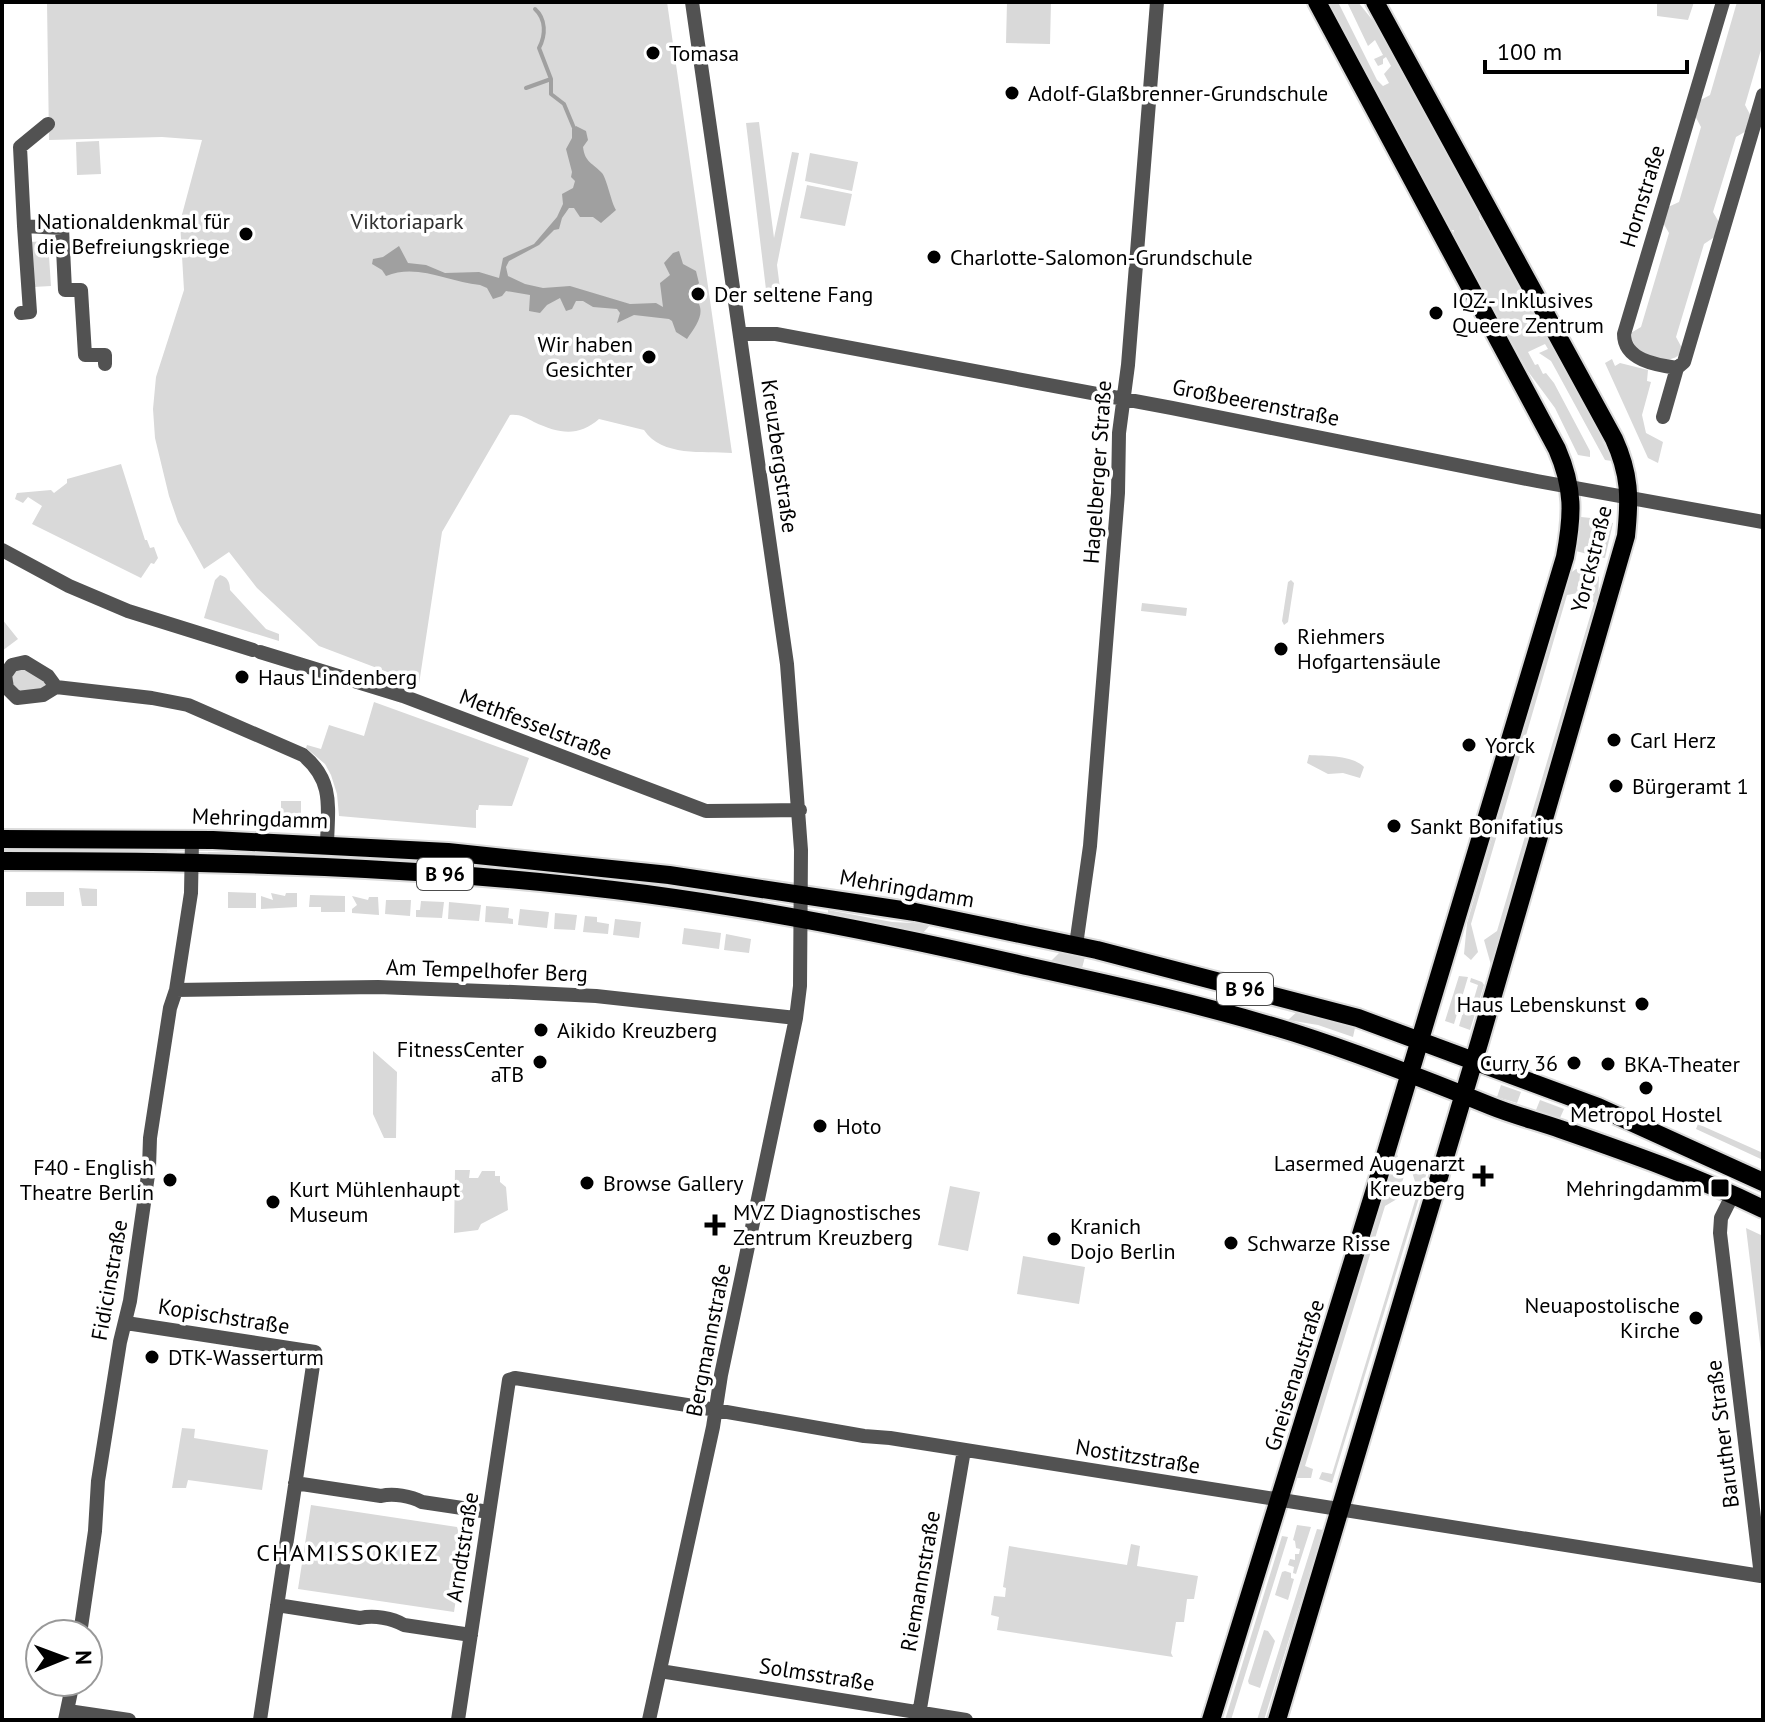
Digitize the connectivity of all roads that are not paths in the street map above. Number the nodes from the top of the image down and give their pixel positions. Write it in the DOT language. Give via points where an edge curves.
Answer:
graph roads {
  1 [pos="692,2"];
  2 [pos="1157,2"];
  3 [pos="1317,2"];
  4 [pos="1375,2"];
  5 [pos="1723,2"];
  6 [pos="1763,95"];
  7 [pos="48,124"];
  8 [pos="24,226"];
  9 [pos="21,313"];
  10 [pos="740,334"];
  11 [pos="105,364"];
  12 [pos="1677,368"];
  13 [pos="1124,399"];
  14 [pos="1663,417"];
  15 [pos="1570,487"];
  16 [pos="1630,499"];
  17 [pos="1763,522"];
  18 [pos="2,550"];
  19 [pos="56,687"];
  20 [pos="800,810"];
  21 [pos="2,839"];
  22 [pos="192,840"];
  23 [pos="327,844"];
  24 [pos="2,861"];
  25 [pos="192,862"];
  26 [pos="801,893"];
  27 [pos="801,918"];
  28 [pos="1076,945"];
  29 [pos="176,990"];
  30 [pos="796,1018"];
  31 [pos="1367,1022"];
  32 [pos="1420,1043"];
  33 [pos="1356,1054"];
  34 [pos="1409,1074"];
  35 [pos="1469,1077"];
  36 [pos="1535,1084"];
  37 [pos="1524,1117"];
  38 [pos="1763,1182"];
  39 [pos="1733,1194"];
  40 [pos="1763,1209"];
  41 [pos="126,1323"];
  42 [pos="509,1380"];
  43 [pos="715,1411"];
  44 [pos="964,1450"];
  45 [pos="295,1483"];
  46 [pos="1280,1501"];
  47 [pos="1340,1510"];
  48 [pos="489,1512"];
  49 [pos="1761,1576"];
  50 [pos="277,1605"];
  51 [pos="82,1618"];
  52 [pos="471,1635"];
  53 [pos="660,1671"];
  54 [pos="66,1715"];
  55 [pos="919,1716"];
  56 [pos="129,1720"];
  57 [pos="260,1720"];
  58 [pos="458,1720"];
  59 [pos="649,1720"];
  60 [pos="966,1720"];
  61 [pos="1211,1720"];
  62 [pos="1277,1720"];
  1 -- 10 [label="street, Kreuzbergstraße"];
  2 -- 13 [label="street, Hagelberger Straße"];
  3 -- 15 [label="main road, Yorckstraße" via="1557,449"];
  4 -- 16 [label="main road, Yorckstraße" via="1614,439"];
  5 -- 12 [label="street, Hornstraße" via="1624,334 1626,348 1635,356"];
  6 -- 12 [label="street" via="1684,362"];
  7 -- 8 [label="street" via="20,147"];
  8 -- 9 [label="street" via="30,312"];
  8 -- 11 [label="street" via="62,228 65,290 81,290 85,355 105,355"];
  10 -- 13 [label="street, Großbeerenstraße" via="776,334"];
  10 -- 20 [label="street, Kreuzbergstraße" via="787,664"];
  12 -- 14 [label="street"];
  13 -- 15 [label="street, Großbeerenstraße"];
  13 -- 28 [label="street, Hagelberger Straße" via="1090,846"];
  15 -- 16 [label="street, Großbeerenstraße"];
  15 -- 32 [label="main road, Yorckstraße" via="1565,557"];
  16 -- 17 [label="street, Großbeerenstraße"];
  16 -- 35 [label="main road, Yorckstraße" via="1626,536"];
  18 -- 20 [label="street, Methfesselstraße" via="128,611 403,696 706,811"];
  19 -- 23 [label="street" via="188,705 303,755 325,782"];
  20 -- 26 [label="street, Kreuzbergstraße"];
  21 -- 22 [label="main road, Mehringdamm / B 96"];
  22 -- 23 [label="main road, Mehringdamm / B 96"];
  22 -- 25 [label="street, Fidicinstraße"];
  23 -- 26 [label="main road, Mehringdamm / B 96" via="515,857"];
  24 -- 25 [label="main road, Mehringdamm / B 96"];
  25 -- 27 [label="main road, Mehringdamm / B 96" via="513,880"];
  25 -- 29 [label="street, Fidicinstraße"];
  26 -- 27 [label="street, Kreuzbergstraße"];
  26 -- 28 [label="main road, Mehringdamm / B 96"];
  27 -- 30 [label="street, Bergmannstraße"];
  27 -- 33 [label="main road, Mehringdamm / B 96" via="1182,1002"];
  28 -- 31 [label="main road, Mehringdamm / B 96"];
  29 -- 30 [label="street, Am Tempelhofer Berg" via="378,987 513,992"];
  29 -- 41 [label="street, Fidicinstraße"];
  30 -- 43 [label="street, Bergmannstraße"];
  31 -- 32 [label="main road, Mehringdamm / B 96"];
  31 -- 33 [label="main road"];
  32 -- 34 [label="main road, Gneisenaustraße"];
  32 -- 35 [label="main road, Mehringdamm / B 96"];
  33 -- 34 [label="main road, Mehringdamm / B 96"];
  34 -- 35 [label="main road, Mehringdamm / B 96"];
  34 -- 46 [label="main road, Gneisenaustraße"];
  35 -- 36 [label="main road, Mehringdamm / B 96"];
  35 -- 37 [label="main road, Mehringdamm / B 96"];
  35 -- 47 [label="main road"];
  36 -- 37 [label="main road"];
  36 -- 38 [label="main road, Mehringdamm / B 96"];
  37 -- 39 [label="main road, Mehringdamm / B 96"];
  39 -- 40 [label="main road, Mehringdamm / B 96"];
  39 -- 49 [label="street, Baruther Straße" via="1720,1233"];
  41 -- 45 [label="street, Kopischstraße" via="315,1352"];
  41 -- 51 [label="street, Fidicinstraße" via="98,1481"];
  42 -- 43 [label="street, Nostitzstraße"];
  42 -- 48 [label="street, Arndtstraße"];
  43 -- 44 [label="street, Nostitzstraße"];
  43 -- 53 [label="street, Bergmannstraße"];
  44 -- 46 [label="street, Nostitzstraße"];
  44 -- 55 [label="street, Riemannstraße"];
  45 -- 48 [label="street"];
  45 -- 50 [label="street"];
  46 -- 47 [label="street, Nostitzstraße"];
  46 -- 61 [label="main road, Gneisenaustraße"];
  47 -- 49 [label="street, Nostitzstraße"];
  47 -- 62 [label="main road"];
  48 -- 52 [label="street, Arndtstraße"];
  50 -- 52 [label="street"];
  50 -- 57 [label="street"];
  52 -- 58 [label="street, Arndtstraße"];
  53 -- 55 [label="street, Solmsstraße"];
  53 -- 59 [label="street, Bergmannstraße"];
  54 -- 56 [label="street"];
  55 -- 60 [label="street, Solmsstraße"];
}
